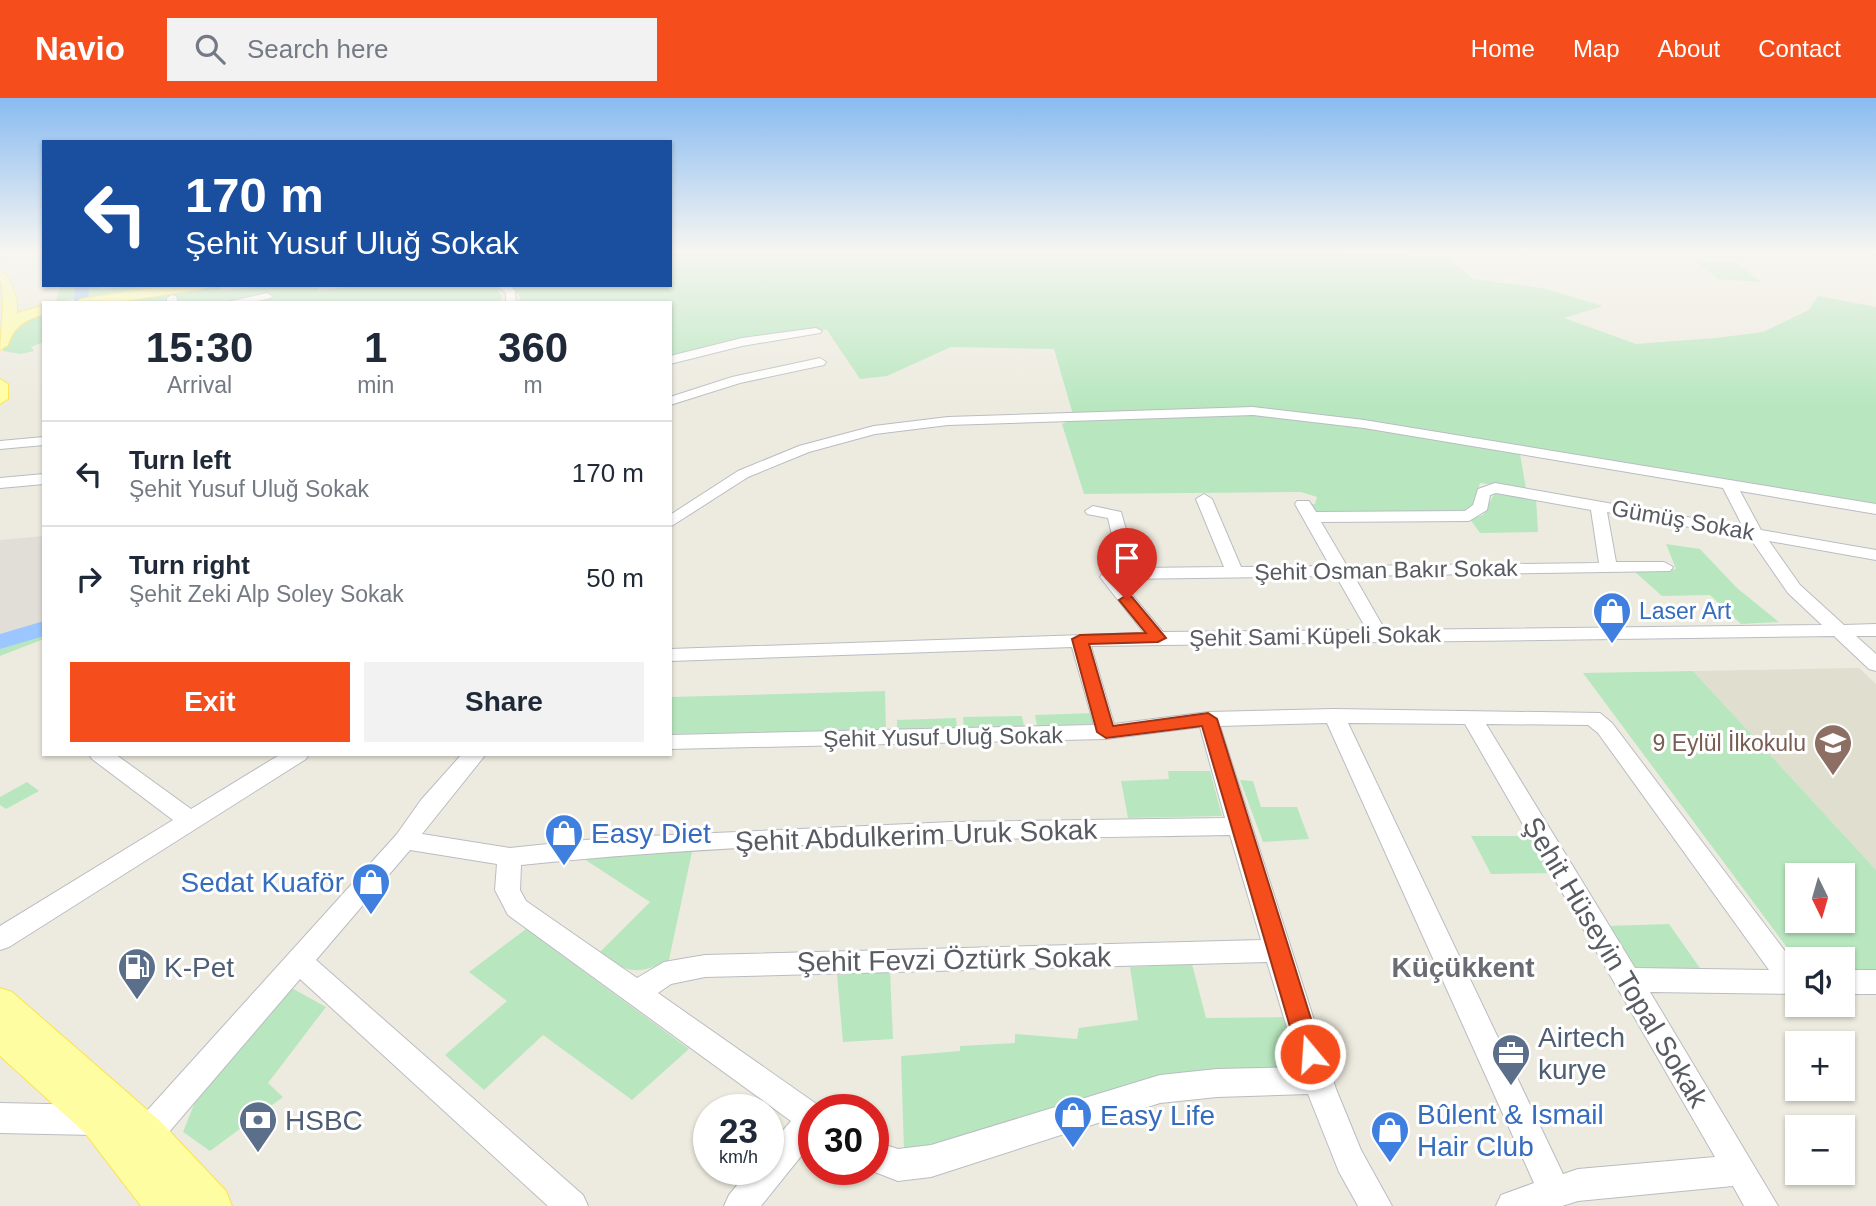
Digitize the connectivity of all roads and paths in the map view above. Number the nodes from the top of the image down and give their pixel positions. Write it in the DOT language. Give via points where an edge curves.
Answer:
graph roads {
  1 [pos="4,302"];
  2 [pos="7,302"];
  3 [pos="13,302"];
  4 [pos="42,307"];
  5 [pos="42,308"];
  6 [pos="816,331"];
  7 [pos="0,345"];
  8 [pos="672,360"];
  9 [pos="820,362"];
  10 [pos="0,384"];
  11 [pos="0,399"];
  12 [pos="672,400"];
  13 [pos="42,441"];
  14 [pos="0,445"];
  15 [pos="42,478"];
  16 [pos="0,483"];
  17 [pos="1730,486"];
  18 [pos="1204,499"];
  19 [pos="1598,506"];
  20 [pos="1876,509"];
  21 [pos="1093,511"];
  22 [pos="672,521"];
  23 [pos="1754,532"];
  24 [pos="1876,555"];
  25 [pos="1664,567"];
  26 [pos="1608,568"];
  27 [pos="1234,571"];
  28 [pos="1129,572"];
  29 [pos="1342,572"];
  30 [pos="1838,629"];
  31 [pos="1876,630"];
  32 [pos="1379,635"];
  33 [pos="1158,638"];
  34 [pos="1080,639"];
  35 [pos="672,655"];
  36 [pos="1876,665"];
  37 [pos="1334,716"];
  38 [pos="1471,717"];
  39 [pos="1208,719"];
  40 [pos="1106,732"];
  41 [pos="672,742"];
  42 [pos="103,756"];
  43 [pos="295,756"];
  44 [pos="473,756"];
  45 [pos="189,820"];
  46 [pos="1238,826"];
  47 [pos="405,840"];
  48 [pos="510,857"];
  49 [pos="0,939"];
  50 [pos="1277,951"];
  51 [pos="298,961"];
  52 [pos="1785,969"];
  53 [pos="1627,980"];
  54 [pos="1785,982"];
  55 [pos="1855,982"];
  56 [pos="1876,982"];
  57 [pos="638,992"];
  58 [pos="0,1003"];
  59 [pos="0,1033"];
  60 [pos="1318,1080"];
  61 [pos="798,1109"];
  62 [pos="0,1118"];
  63 [pos="99,1120"];
  64 [pos="146,1135"];
  65 [pos="798,1138"];
  66 [pos="889,1162"];
  67 [pos="1740,1170"];
  68 [pos="1553,1191"];
  69 [pos="167,1206"];
  70 [pos="211,1206"];
  71 [pos="572,1206"];
  72 [pos="740,1206"];
  73 [pos="1376,1206"];
  74 [pos="1512,1206"];
  75 [pos="1762,1206"];
  1 -- 7 [label="main road"];
  2 -- 5 [label="main road" via="22,316"];
  3 -- 4 [label="main road"];
  6 -- 8 [label="street" via="742,342"];
  9 -- 12 [label="street"];
  10 -- 11 [label="main road"];
  13 -- 14 [label="street"];
  15 -- 16 [label="street"];
  17 -- 20 [label="street"];
  17 -- 22 [label="street" via="1287,413 1052,416 920,423 831,440 743,474"];
  17 -- 23 [label="street"];
  18 -- 27 [label="street"];
  19 -- 23 [label="street, Gümüş Sokak"];
  19 -- 26 [label="street"];
  19 -- 29 [label="street, Gümüş Sokak" via="1489,488 1483,492 1478,511 1469,516 1307,511"];
  21 -- 28 [label="street" via="1115,515"];
  23 -- 24 [label="street, Gümüş Sokak"];
  23 -- 30 [label="street" via="1794,589"];
  25 -- 26 [label="street, Şehit Osman Bakır Sokak"];
  26 -- 29 [label="street, Şehit Osman Bakır Sokak"];
  27 -- 28 [label="street, Şehit Osman Bakır Sokak"];
  27 -- 29 [label="street, Şehit Osman Bakır Sokak"];
  28 -- 33 [label="street, Şehit Osman Bakır Sokak" via="1109,577"];
  29 -- 32 [label="street"];
  30 -- 31 [label="street, Şehit Sami Küpeli Sokak"];
  30 -- 32 [label="street, Şehit Sami Küpeli Sokak"];
  30 -- 36 [label="street"];
  32 -- 33 [label="street, Şehit Sami Küpeli Sokak"];
  33 -- 34 [label="street, Şehit Sami Küpeli Sokak"];
  34 -- 35 [label="street, Şehit Sami Küpeli Sokak"];
  34 -- 40 [label="street"];
  37 -- 38 [label="street, Şehit Yusuf Uluğ Sokak"];
  37 -- 39 [label="street, Şehit Yusuf Uluğ Sokak"];
  37 -- 68 [label="street"];
  38 -- 52 [label="street, Şehit Yusuf Uluğ Sokak" via="1592,718 1607,731"];
  38 -- 53 [label="street, Şehit Hüseyin Topal Sokak"];
  39 -- 40 [label="street, Şehit Yusuf Uluğ Sokak"];
  39 -- 46 [label="street"];
  40 -- 41 [label="street, Şehit Yusuf Uluğ Sokak"];
  42 -- 45 [label="street"];
  43 -- 45 [label="street"];
  44 -- 47 [label="street"];
  45 -- 49 [label="street"];
  46 -- 48 [label="street, Şehit Abdulkerim Uruk Sokak" via="952,831 605,847"];
  46 -- 50 [label="street"];
  47 -- 48 [label="street, Şehit Abdulkerim Uruk Sokak"];
  47 -- 51 [label="street"];
  48 -- 57 [label="street" via="506,884 517,908"];
  50 -- 57 [label="street, Şehit Fevzi Öztürk Sokak" via="705,966 664,974"];
  50 -- 60 [label="street"];
  51 -- 64 [label="street"];
  51 -- 71 [label="street"];
  53 -- 54 [label="street"];
  53 -- 67 [label="street, Şehit Hüseyin Topal Sokak"];
  55 -- 56 [label="street"];
  57 -- 61 [label="street"];
  58 -- 64 [label="main road"];
  59 -- 63 [label="main road"];
  60 -- 66 [label="street" via="1160,1089 931,1161"];
  60 -- 73 [label="street" via="1345,1153"];
  62 -- 63 [label="street"];
  63 -- 69 [label="main road"];
  64 -- 70 [label="main road"];
  65 -- 72 [label="street"];
  67 -- 68 [label="street" via="1618,1180"];
  67 -- 75 [label="street, Şehit Hüseyin Topal Sokak"];
  68 -- 74 [label="street"];
}
